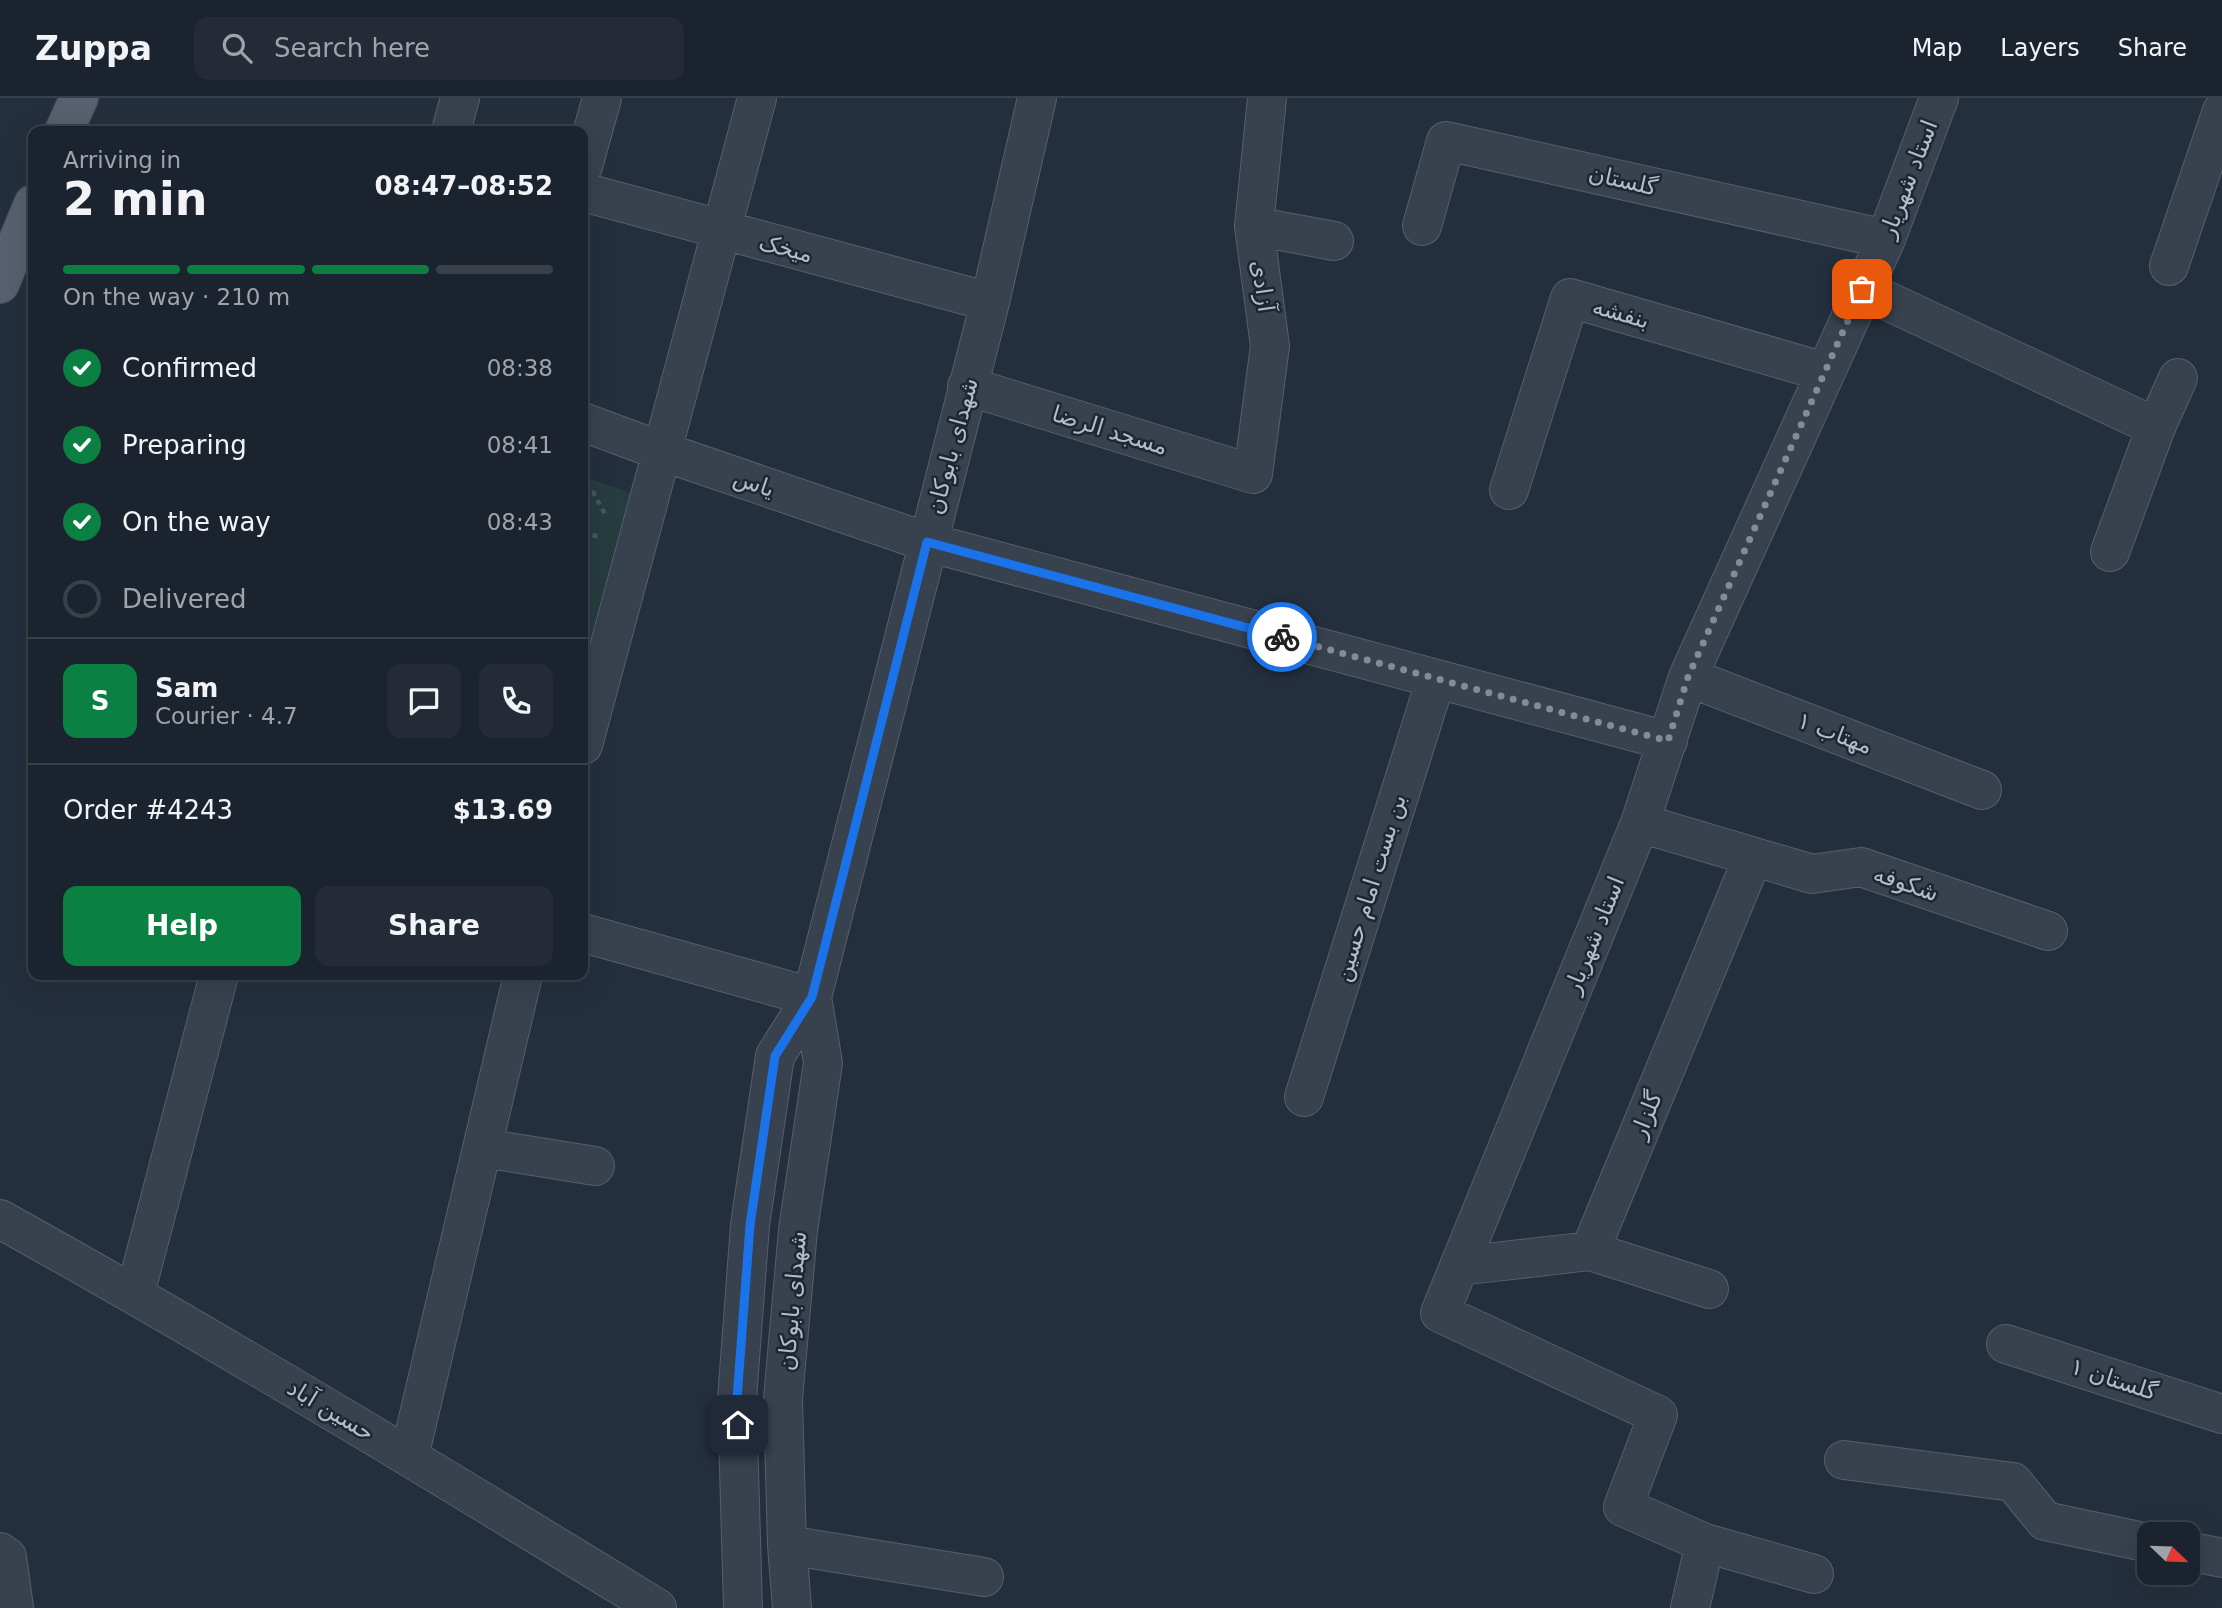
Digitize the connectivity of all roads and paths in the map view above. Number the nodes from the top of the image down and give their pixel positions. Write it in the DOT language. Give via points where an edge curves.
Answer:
graph roads {
  1 [pos="79,98"];
  2 [pos="460,98"];
  3 [pos="602,98"];
  4 [pos="757,98"];
  5 [pos="1037,98"];
  6 [pos="1266,98"];
  7 [pos="1939,98"];
  8 [pos="2203,98"];
  9 [pos="2222,109"];
  10 [pos="66,126"];
  11 [pos="452,126"];
  12 [pos="588,148"];
  13 [pos="588,193"];
  14 [pos="28,216"];
  15 [pos="1254,226"];
  16 [pos="1422,226"];
  17 [pos="721,231"];
  18 [pos="1886,239"];
  19 [pos="1334,241"];
  20 [pos="2169,266"];
  21 [pos="0,284"];
  22 [pos="1862,289"];
  23 [pos="989,302"];
  24 [pos="1825,372"];
  25 [pos="2178,378"];
  26 [pos="967,386"];
  27 [pos="588,424"];
  28 [pos="2157,427"];
  29 [pos="661,451"];
  30 [pos="1253,474"];
  31 [pos="1509,490"];
  32 [pos="588,534"];
  33 [pos="599,537"];
  34 [pos="927,542"];
  35 [pos="2110,552"];
  36 [pos="1688,677"];
  37 [pos="1436,679"];
  38 [pos="588,727"];
  39 [pos="1668,741"];
  40 [pos="1982,790"];
  41 [pos="1640,823"];
  42 [pos="1753,857"];
  43 [pos="2048,931"];
  44 [pos="588,934"];
  45 [pos="218,980"];
  46 [pos="522,980"];
  47 [pos="812,997"];
  48 [pos="1304,1097"];
  49 [pos="483,1148"];
  50 [pos="595,1166"];
  51 [pos="0,1219"];
  52 [pos="1590,1251"];
  53 [pos="1459,1266"];
  54 [pos="1709,1289"];
  55 [pos="135,1294"];
  56 [pos="2006,1344"];
  57 [pos="2222,1414"];
  58 [pos="409,1457"];
  59 [pos="1844,1460"];
  60 [pos="2137,1540"];
  61 [pos="1705,1543"];
  62 [pos="787,1545"];
  63 [pos="0,1552"];
  64 [pos="2200,1553"];
  65 [pos="2222,1558"];
  66 [pos="1814,1574"];
  67 [pos="984,1577"];
  68 [pos="14,1608"];
  69 [pos="657,1608"];
  70 [pos="743,1608"];
  71 [pos="792,1608"];
  72 [pos="1690,1608"];
  1 -- 10 [label="main road"];
  2 -- 11 [label="street"];
  3 -- 12 [label="street"];
  4 -- 17 [label="street"];
  5 -- 23 [label="street, شهدای بابوکان"];
  6 -- 15 [label="street, آزادی"];
  7 -- 18 [label="street, استاد شهریار"];
  8 -- 9 [label="street"];
  9 -- 20 [label="street"];
  13 -- 17 [label="street, میخک"];
  14 -- 21 [label="main road"];
  15 -- 19 [label="street"];
  15 -- 30 [label="street, آزادی" via="1270,346"];
  16 -- 18 [label="street, گلستان" via="1446,141"];
  17 -- 23 [label="street, میخک"];
  17 -- 29 [label="street"];
  18 -- 22 [label="street, استاد شهریار"];
  22 -- 24 [label="street, استاد شهریار"];
  22 -- 28 [label="street"];
  23 -- 26 [label="street, شهدای بابوکان"];
  24 -- 31 [label="street, بنفشه" via="1570,298"];
  24 -- 36 [label="street, استاد شهریار"];
  25 -- 28 [label="street"];
  26 -- 30 [label="street, مسجد الرضا"];
  26 -- 34 [label="street, شهدای بابوکان"];
  27 -- 29 [label="street, یاس"];
  28 -- 35 [label="street"];
  29 -- 34 [label="street, یاس"];
  29 -- 38 [label="street"];
  32 -- 33 [label="path"];
  34 -- 37 [label="street, یاس"];
  34 -- 47 [label="street, شهدای بابوکان"];
  36 -- 39 [label="street, استاد شهریار"];
  36 -- 40 [label="street, مهتاب ۱"];
  37 -- 39 [label="street, یاس"];
  37 -- 48 [label="street, بن بست امام حسین"];
  39 -- 41 [label="street, استاد شهریار"];
  41 -- 42 [label="street, شکوفه"];
  41 -- 53 [label="street, استاد شهریار"];
  42 -- 43 [label="street, شکوفه" via="1812,874 1861,867"];
  42 -- 52 [label="street, گلزار"];
  44 -- 47 [label="street"];
  45 -- 55 [label="street"];
  46 -- 49 [label="street"];
  47 -- 62 [label="street, شهدای بابوکان" via="823,1063 798,1230 783,1399"];
  47 -- 70 [label="street, شهدای بابوکان" via="775,1056 750,1225 737,1399"];
  49 -- 50 [label="street"];
  49 -- 58 [label="street"];
  51 -- 55 [label="street, حسین آباد"];
  52 -- 53 [label="street"];
  52 -- 54 [label="street"];
  53 -- 61 [label="street, استاد شهریار" via="1440,1313 1658,1415 1623,1507"];
  55 -- 58 [label="street, حسین آباد"];
  56 -- 57 [label="street, گلستان ۱"];
  58 -- 69 [label="street, حسین آباد"];
  59 -- 60 [label="street" via="2012,1482 2045,1521"];
  61 -- 66 [label="street"];
  61 -- 72 [label="street"];
  62 -- 67 [label="street"];
  62 -- 71 [label="street, شهدای بابوکان"];
  63 -- 68 [label="street" via="7,1557"];
  64 -- 65 [label="street"];
}
